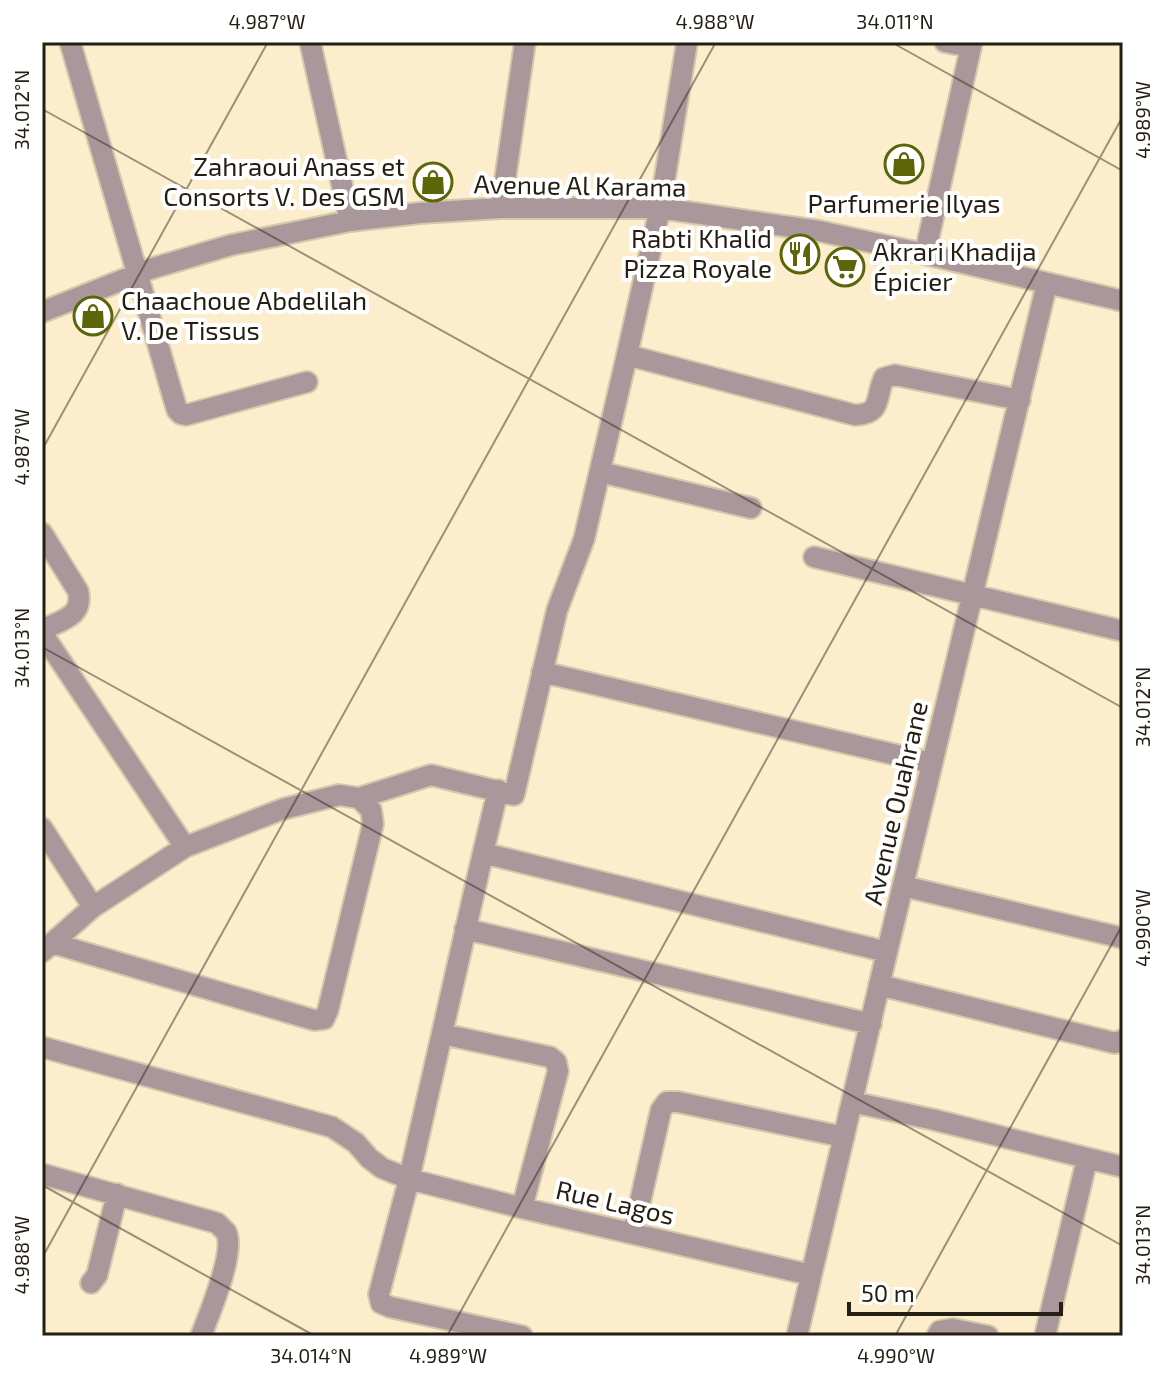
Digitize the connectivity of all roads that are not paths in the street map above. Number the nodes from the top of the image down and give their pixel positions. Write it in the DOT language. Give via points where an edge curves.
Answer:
graph roads {
  1 [pos="70,42"];
  2 [pos="310,42"];
  3 [pos="525,42"];
  4 [pos="687,42"];
  5 [pos="945,42"];
  6 [pos="972,45"];
  7 [pos="501,208"];
  8 [pos="660,208"];
  9 [pos="350,221"];
  10 [pos="925,254"];
  11 [pos="137,274"];
  12 [pos="1047,283"];
  13 [pos="1123,301"];
  14 [pos="42,312"];
  15 [pos="627,355"];
  16 [pos="307,382"];
  17 [pos="1020,400"];
  18 [pos="600,472"];
  19 [pos="751,508"];
  20 [pos="42,533"];
  21 [pos="814,557"];
  22 [pos="972,596"];
  23 [pos="42,631"];
  24 [pos="1123,631"];
  25 [pos="542,672"];
  26 [pos="931,763"];
  27 [pos="498,790"];
  28 [pos="359,798"];
  29 [pos="42,828"];
  30 [pos="185,847"];
  31 [pos="483,853"];
  32 [pos="903,886"];
  33 [pos="93,907"];
  34 [pos="465,929"];
  35 [pos="1123,938"];
  36 [pos="47,948"];
  37 [pos="887,952"];
  38 [pos="879,985"];
  39 [pos="871,1024"];
  40 [pos="442,1034"];
  41 [pos="1123,1040"];
  42 [pos="42,1047"];
  43 [pos="852,1102"];
  44 [pos="844,1137"];
  45 [pos="1087,1159"];
  46 [pos="1123,1167"];
  47 [pos="42,1174"];
  48 [pos="409,1179"];
  49 [pos="117,1194"];
  50 [pos="522,1208"];
  51 [pos="633,1233"];
  52 [pos="811,1275"];
  53 [pos="91,1283"];
  54 [pos="201,1336"];
  55 [pos="522,1336"];
  56 [pos="797,1336"];
  57 [pos="937,1336"];
  58 [pos="988,1336"];
  59 [pos="1045,1336"];
  1 -- 11 [label="street"];
  2 -- 9 [label="street"];
  3 -- 7 [label="street"];
  4 -- 8 [label="street"];
  5 -- 6 [label="street"];
  6 -- 10 [label="street"];
  7 -- 8 [label="street, Avenue Al Karama"];
  7 -- 9 [label="street, Avenue Al Karama"];
  8 -- 10 [label="street, Avenue Al Karama" via="819,231"];
  8 -- 15 [label="street"];
  9 -- 11 [label="street, Avenue Al Karama" via="231,245"];
  10 -- 12 [label="street, Avenue Al Karama"];
  11 -- 14 [label="street, Avenue Al Karama"];
  11 -- 16 [label="street" via="181,414"];
  12 -- 13 [label="street, Avenue Al Karama"];
  12 -- 17 [label="street, Avenue Ouahrane"];
  15 -- 17 [label="street" via="855,415 872,411 884,378 895,375"];
  15 -- 18 [label="street"];
  17 -- 22 [label="street, Avenue Ouahrane"];
  18 -- 19 [label="street"];
  18 -- 25 [label="street"];
  20 -- 23 [label="street" via="78,591 80,606"];
  21 -- 22 [label="street"];
  22 -- 24 [label="street"];
  22 -- 26 [label="street, Avenue Ouahrane"];
  23 -- 30 [label="street"];
  25 -- 26 [label="street"];
  25 -- 27 [label="street" via="514,795"];
  26 -- 32 [label="street, Avenue Ouahrane"];
  27 -- 28 [label="street" via="431,775"];
  27 -- 31 [label="street"];
  28 -- 30 [label="street" via="339,795 283,809"];
  28 -- 36 [label="street" via="371,810 373,824 324,1019"];
  29 -- 33 [label="street"];
  30 -- 33 [label="street"];
  31 -- 34 [label="street"];
  31 -- 37 [label="street"];
  32 -- 35 [label="street"];
  32 -- 37 [label="street, Avenue Ouahrane"];
  33 -- 36 [label="street"];
  34 -- 39 [label="street"];
  34 -- 40 [label="street"];
  37 -- 38 [label="street, Avenue Ouahrane"];
  38 -- 39 [label="street, Avenue Ouahrane"];
  38 -- 41 [label="street" via="1115,1043"];
  39 -- 43 [label="street, Avenue Ouahrane"];
  40 -- 48 [label="street"];
  40 -- 50 [label="street" via="556,1062"];
  42 -- 48 [label="street, Rue Lagos" via="332,1127 382,1168"];
  43 -- 44 [label="street, Avenue Ouahrane"];
  43 -- 45 [label="street"];
  44 -- 51 [label="street" via="667,1102"];
  44 -- 52 [label="street, Avenue Ouahrane"];
  45 -- 46 [label="street"];
  45 -- 59 [label="street"];
  47 -- 49 [label="street"];
  48 -- 50 [label="street, Rue Lagos"];
  48 -- 55 [label="street" via="381,1303"];
  49 -- 53 [label="street"];
  49 -- 54 [label="street" via="217,1223 225,1231 226,1265"];
  50 -- 51 [label="street, Rue Lagos"];
  51 -- 52 [label="street, Rue Lagos"];
  52 -- 56 [label="street, Avenue Ouahrane"];
  57 -- 58 [label="street" via="953,1329"];
}
